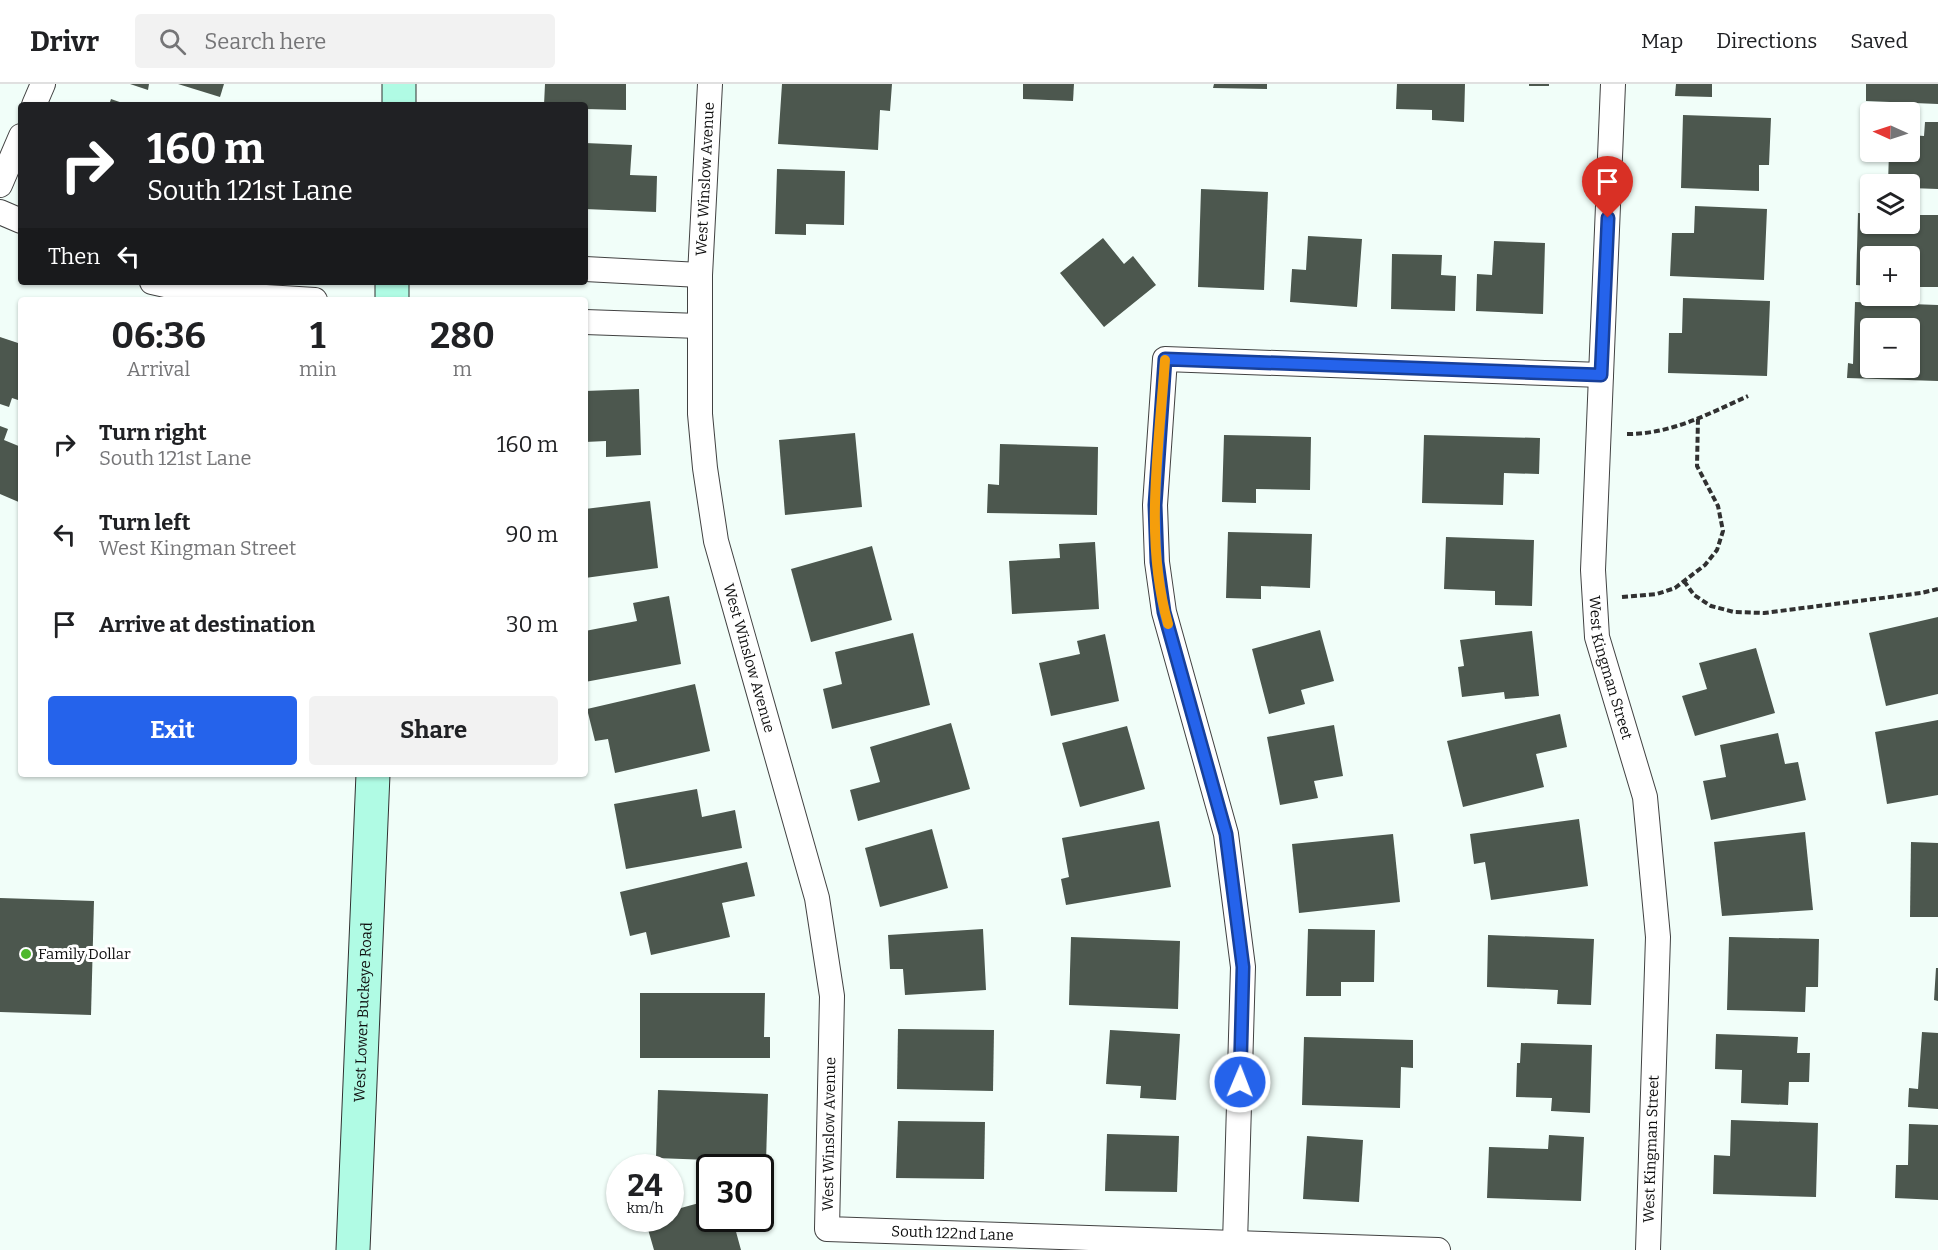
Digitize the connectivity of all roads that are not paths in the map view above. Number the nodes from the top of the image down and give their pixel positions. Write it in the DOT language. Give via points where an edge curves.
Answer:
graph roads {
  1 [pos="43,84"];
  2 [pos="399,84"];
  3 [pos="710,84"];
  4 [pos="1613,84"];
  5 [pos="35,102"];
  6 [pos="399,102"];
  7 [pos="18,143"];
  8 [pos="0,185"];
  9 [pos="0,212"];
  10 [pos="18,220"];
  11 [pos="588,269"];
  12 [pos="700,274"];
  13 [pos="165,285"];
  14 [pos="259,297"];
  15 [pos="588,322"];
  16 [pos="699,326"];
  17 [pos="1601,375"];
  18 [pos="374,777"];
  19 [pos="827,1229"];
  20 [pos="1235,1243"];
  21 [pos="353,1250"];
  22 [pos="1438,1250"];
  23 [pos="1648,1250"];
  1 -- 5 [label="street"];
  2 -- 6 [label="main road"];
  3 -- 12 [label="street, West Winslow Avenue"];
  4 -- 17 [label="street, West Kingman Street"];
  7 -- 8 [label="street"];
  9 -- 10 [label="street"];
  11 -- 12 [label="street"];
  12 -- 16 [label="street, West Winslow Avenue"];
  13 -- 14 [label="street"];
  15 -- 16 [label="street"];
  16 -- 19 [label="street, West Winslow Avenue" via="700,414 716,541 817,898 832,996"];
  17 -- 20 [label="street" via="1165,359 1155,505 1157,562 1164,612 1226,834 1243,967"];
  17 -- 23 [label="street, West Kingman Street" via="1593,570 1597,637 1645,797 1658,937"];
  18 -- 21 [label="main road, West Lower Buckeye Road"];
  19 -- 20 [label="street, South 122nd Lane"];
  20 -- 22 [label="street, South 122nd Lane"];
}
